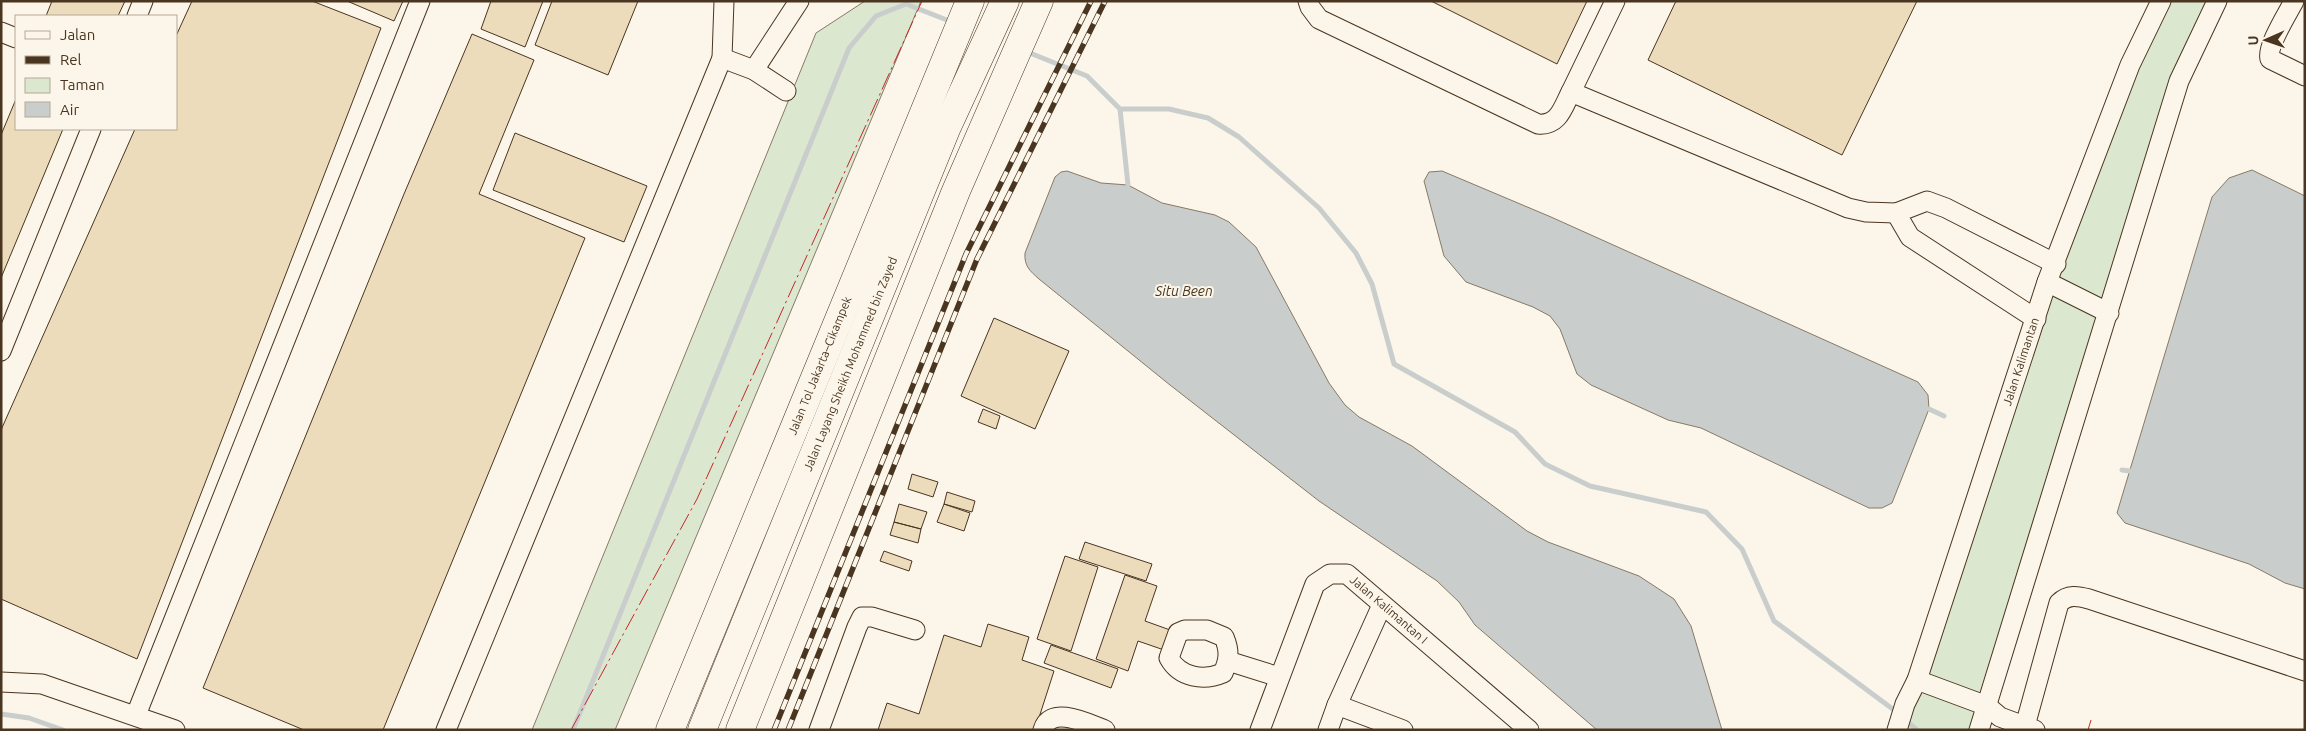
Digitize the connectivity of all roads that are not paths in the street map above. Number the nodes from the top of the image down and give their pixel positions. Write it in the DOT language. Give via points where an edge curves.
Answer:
graph roads {
  1 [pos="143,1"];
  2 [pos="420,1"];
  3 [pos="724,1"];
  4 [pos="800,1"];
  5 [pos="970,1"];
  6 [pos="985,1"];
  7 [pos="1004,1"];
  8 [pos="1308,1"];
  9 [pos="1614,1"];
  10 [pos="2161,1"];
  11 [pos="2217,1"];
  12 [pos="2294,1"];
  13 [pos="1035,10"];
  14 [pos="137,15"];
  15 [pos="1,32"];
  16 [pos="15,38"];
  17 [pos="722,58"];
  18 [pos="754,70"];
  19 [pos="2305,76"];
  20 [pos="786,91"];
  21 [pos="1571,92"];
  22 [pos="91,130"];
  23 [pos="1896,212"];
  24 [pos="2056,264"];
  25 [pos="2048,282"];
  26 [pos="2109,313"];
  27 [pos="2036,319"];
  28 [pos="1,351"];
  29 [pos="1382,605"];
  30 [pos="915,630"];
  31 [pos="1228,661"];
  32 [pos="2305,671"];
  33 [pos="1279,676"];
  34 [pos="1916,680"];
  35 [pos="1,682"];
  36 [pos="1337,705"];
  37 [pos="1987,706"];
  38 [pos="136,715"];
  39 [pos="2030,728"];
  40 [pos="1528,729"];
  41 [pos="175,730"];
  42 [pos="446,730"];
  43 [pos="670,730"];
  44 [pos="683,730"];
  45 [pos="702,730"];
  46 [pos="740,730"];
  47 [pos="819,730"];
  48 [pos="1043,730"];
  49 [pos="1105,730"];
  50 [pos="1260,730"];
  51 [pos="1328,730"];
  52 [pos="1403,730"];
  53 [pos="1897,730"];
  54 [pos="1980,730"];
  1 -- 14 [label="street"];
  2 -- 38 [label="street"];
  3 -- 17 [label="street"];
  4 -- 18 [label="street"];
  5 -- 43 [label="highway, Jalan Tol Jakarta–Cikampek"];
  6 -- 44 [label="highway, Jalan Layang Sheikh Mohammed bin Zayed" via="745,572"];
  7 -- 45 [label="highway, Jalan Layang Sheikh Mohammed bin Zayed" via="942,138"];
  8 -- 21 [label="street" via="1319,20 1538,124 1547,124 1558,117"];
  9 -- 21 [label="street"];
  10 -- 24 [label="street, Jalan Kalimantan" via="2130,66"];
  11 -- 26 [label="street" via="2179,81"];
  12 -- 19 [label="street" via="2269,55 2270,59"];
  13 -- 46 [label="highway" via="956,192"];
  15 -- 16 [label="street"];
  17 -- 18 [label="street"];
  17 -- 42 [label="street"];
  18 -- 20 [label="street"];
  21 -- 23 [label="street" via="1848,208"];
  22 -- 28 [label="street"];
  23 -- 24 [label="street" via="1927,201"];
  23 -- 27 [label="street" via="1910,237"];
  24 -- 25 [label="street, Jalan Kalimantan"];
  25 -- 26 [label="street"];
  25 -- 27 [label="street, Jalan Kalimantan"];
  26 -- 37 [label="street"];
  27 -- 34 [label="street, Jalan Kalimantan"];
  29 -- 33 [label="street, Jalan Kalimantan I" via="1347,574 1330,574 1315,584"];
  29 -- 36 [label="street"];
  29 -- 40 [label="street, Jalan Kalimantan I"];
  30 -- 47 [label="street" via="862,617"];
  31 -- 33 [label="street"];
  32 -- 39 [label="street" via="2089,599 2071,596 2060,603"];
  33 -- 50 [label="street, Jalan Kalimantan I"];
  34 -- 37 [label="street"];
  34 -- 53 [label="street, Jalan Kalimantan"];
  35 -- 38 [label="street" via="42,684"];
  36 -- 51 [label="street"];
  36 -- 52 [label="street"];
  37 -- 39 [label="street" via="2000,718"];
  37 -- 54 [label="street"];
  38 -- 41 [label="street"];
  48 -- 49 [label="street" via="1052,718 1064,717"];
}
